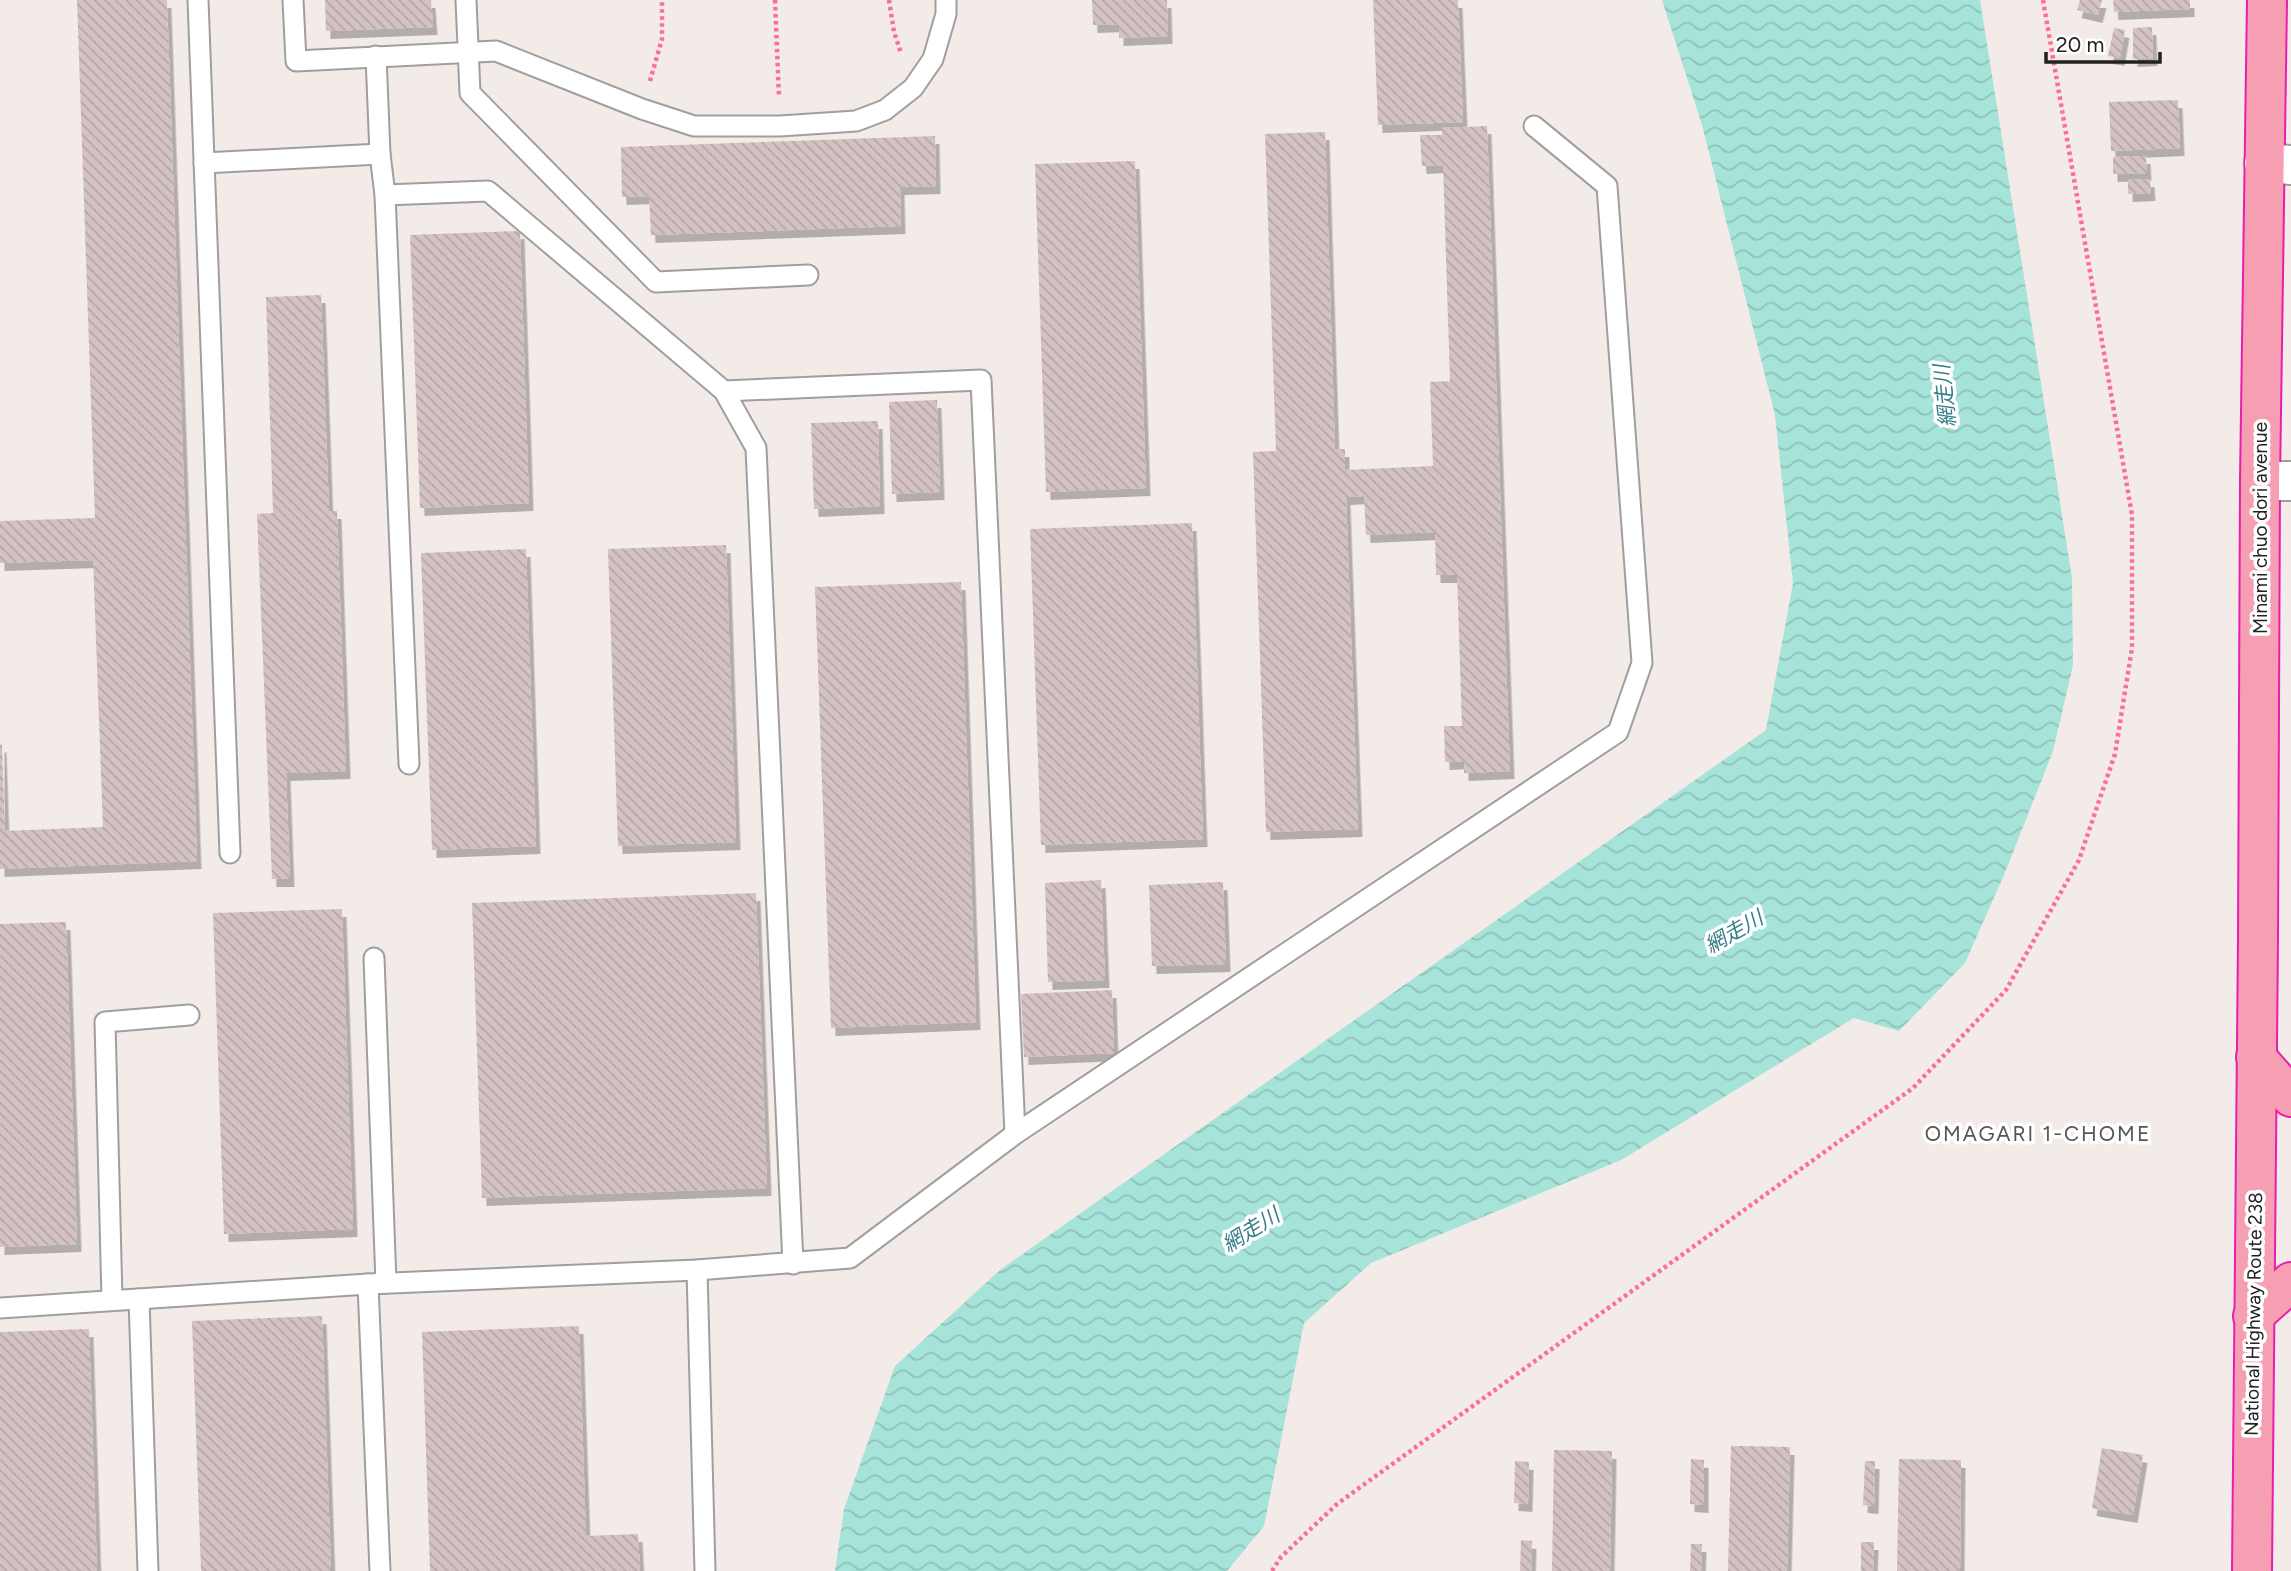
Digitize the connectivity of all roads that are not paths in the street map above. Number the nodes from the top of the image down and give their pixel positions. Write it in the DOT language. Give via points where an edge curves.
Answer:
graph roads {
  1 [pos="198,0"];
  2 [pos="293,0"];
  3 [pos="466,0"];
  4 [pos="946,0"];
  5 [pos="2267,0"];
  6 [pos="468,53"];
  7 [pos="376,56"];
  8 [pos="1534,126"];
  9 [pos="380,154"];
  10 [pos="204,163"];
  11 [pos="2278,164"];
  12 [pos="385,195"];
  13 [pos="808,275"];
  14 [pos="724,391"];
  15 [pos="2275,481"];
  16 [pos="409,764"];
  17 [pos="230,853"];
  18 [pos="374,958"];
  19 [pos="189,1016"];
  20 [pos="2256,1057"];
  21 [pos="2291,1097"];
  22 [pos="1015,1134"];
  23 [pos="793,1264"];
  24 [pos="697,1270"];
  25 [pos="2291,1282"];
  26 [pos="377,1283"];
  27 [pos="139,1299"];
  28 [pos="112,1300"];
  29 [pos="0,1308"];
  30 [pos="2253,1316"];
  31 [pos="148,1571"];
  32 [pos="380,1571"];
  33 [pos="705,1571"];
  34 [pos="2252,1571"];
  1 -- 10 [label="lane"];
  2 -- 7 [label="lane" via="296,61"];
  3 -- 6 [label="lane"];
  4 -- 6 [label="lane" via="933,59 913,88 885,110 856,121 694,125 496,51"];
  5 -- 11 [label="highway, Minami chuo dori avenue"];
  6 -- 7 [label="lane"];
  6 -- 13 [label="lane" via="470,93 656,282"];
  7 -- 9 [label="lane"];
  8 -- 22 [label="lane" via="1606,186 1642,663 1618,732"];
  9 -- 10 [label="lane"];
  9 -- 12 [label="lane"];
  10 -- 17 [label="lane"];
  11 -- 15 [label="highway, Minami chuo dori avenue"];
  12 -- 14 [label="lane" via="488,191"];
  12 -- 16 [label="lane"];
  14 -- 22 [label="lane" via="981,380"];
  14 -- 23 [label="lane" via="756,448"];
  15 -- 20 [label="highway, Minami chuo dori avenue"];
  18 -- 26 [label="lane"];
  19 -- 28 [label="lane" via="105,1022"];
  20 -- 21 [label="highway"];
  20 -- 30 [label="highway, National Highway Route 238"];
  22 -- 23 [label="lane" via="850,1258"];
  23 -- 24 [label="lane"];
  24 -- 26 [label="lane"];
  24 -- 33 [label="lane"];
  25 -- 30 [label="highway"];
  26 -- 27 [label="lane"];
  26 -- 32 [label="lane"];
  27 -- 28 [label="lane"];
  27 -- 31 [label="lane"];
  28 -- 29 [label="lane"];
  30 -- 34 [label="highway, National Highway Route 238"];
}
